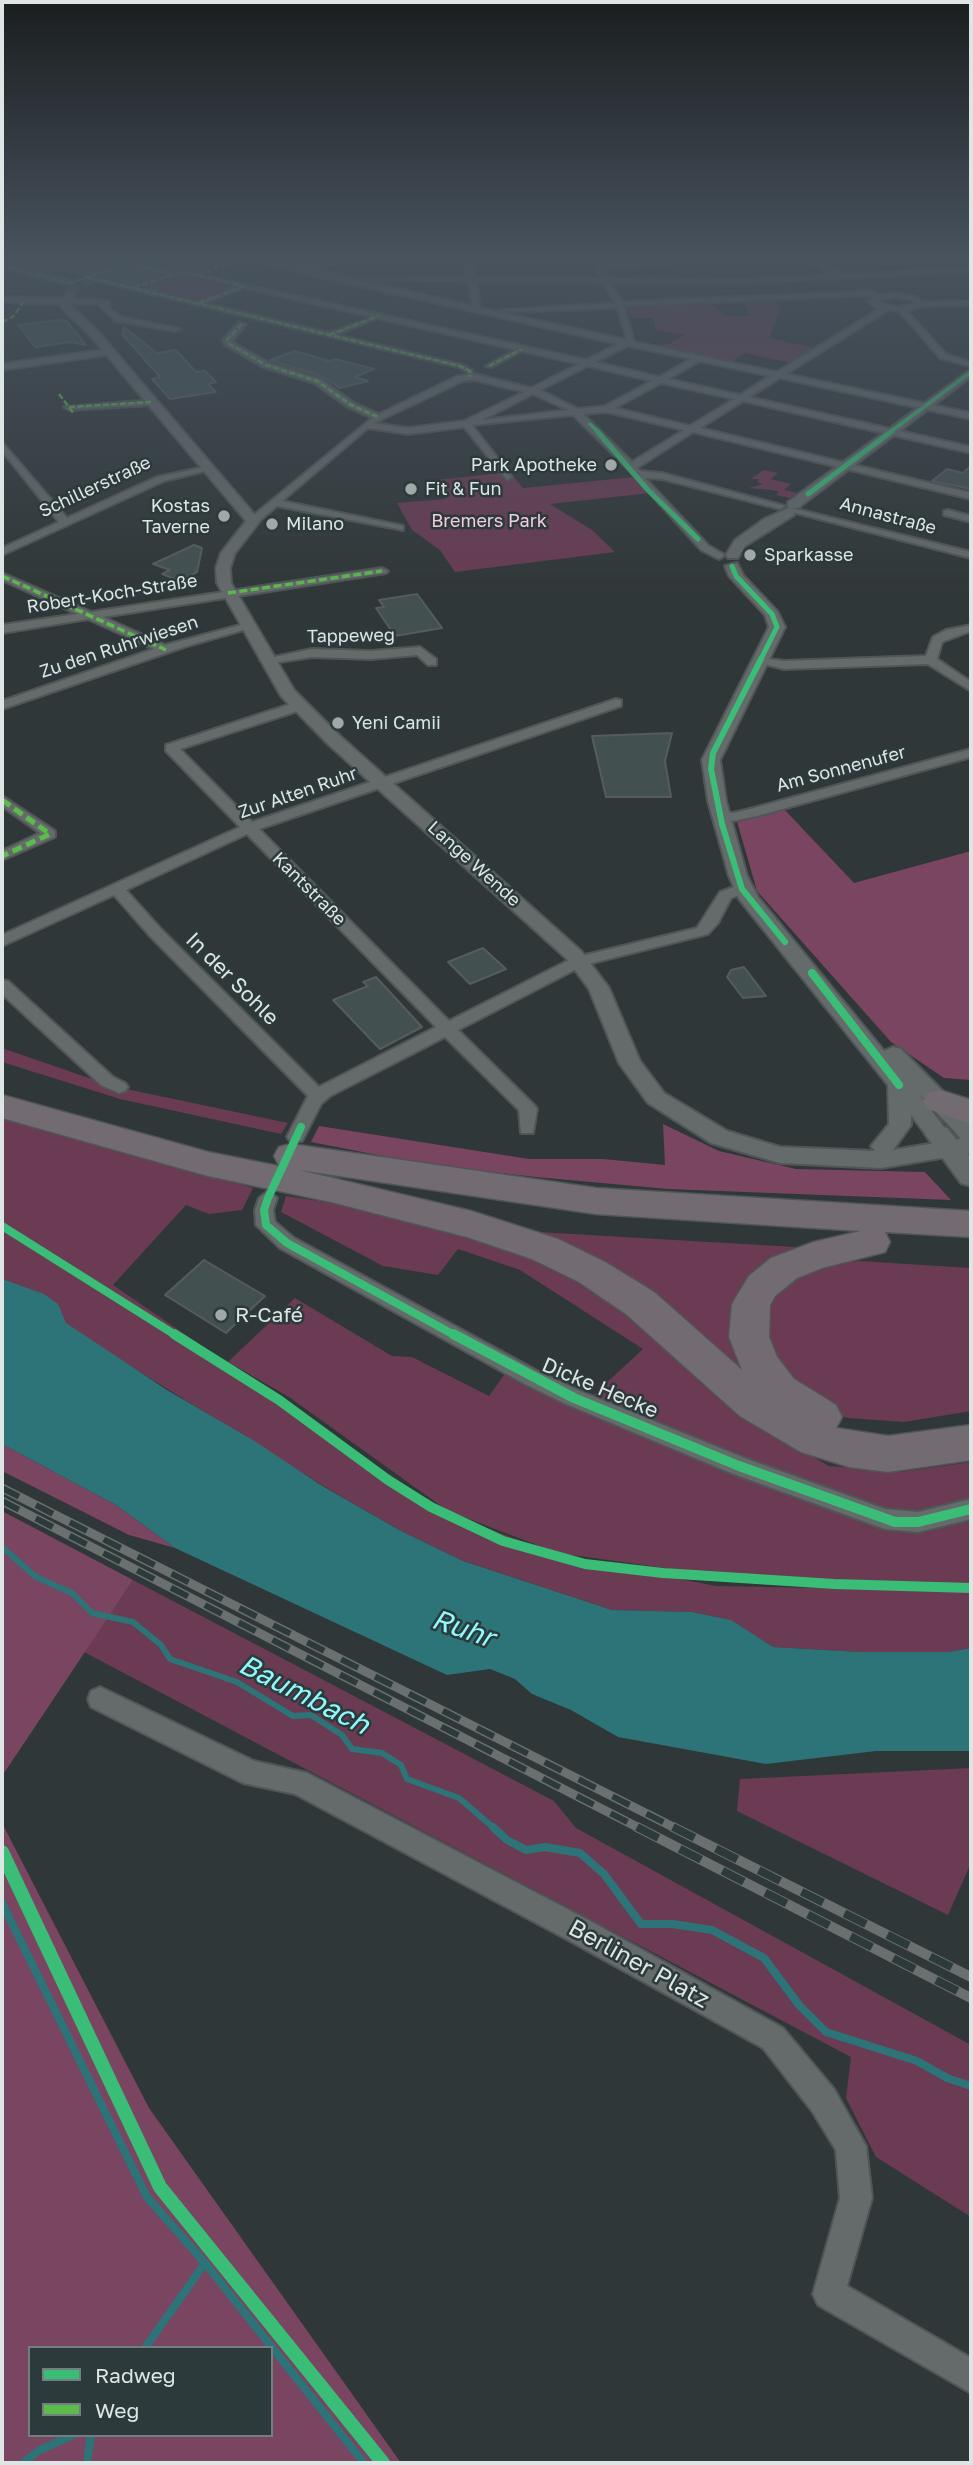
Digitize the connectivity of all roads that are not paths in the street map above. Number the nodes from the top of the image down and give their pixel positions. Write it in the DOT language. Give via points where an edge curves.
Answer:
graph roads {
  1 [pos="126,371"];
  2 [pos="284,371"];
  3 [pos="470,371"];
  4 [pos="572,371"];
  5 [pos="617,371"];
  6 [pos="678,371"];
  7 [pos="762,371"];
  8 [pos="787,371"];
  9 [pos="965,371"];
  10 [pos="781,375"];
  11 [pos="470,377"];
  12 [pos="660,381"];
  13 [pos="532,391"];
  14 [pos="59,394"];
  15 [pos="742,399"];
  16 [pos="152,402"];
  17 [pos="925,406"];
  18 [pos="607,409"];
  19 [pos="577,413"];
  20 [pos="971,416"];
  21 [pos="378,417"];
  22 [pos="466,424"];
  23 [pos="365,425"];
  24 [pos="695,430"];
  25 [pos="890,432"];
  26 [pos="2,445"];
  27 [pos="971,450"];
  28 [pos="845,466"];
  29 [pos="209,469"];
  30 [pos="634,470"];
  31 [pos="507,477"];
  32 [pos="971,496"];
  33 [pos="276,503"];
  34 [pos="788,509"];
  35 [pos="948,513"];
  36 [pos="971,519"];
  37 [pos="253,521"];
  38 [pos="65,523"];
  39 [pos="399,528"];
  40 [pos="2,552"];
  41 [pos="971,555"];
  42 [pos="728,559"];
  43 [pos="382,571"];
  44 [pos="2,576"];
  45 [pos="228,593"];
  46 [pos="90,615"];
  47 [pos="248,627"];
  48 [pos="971,628"];
  49 [pos="2,629"];
  50 [pos="166,650"];
  51 [pos="266,660"];
  52 [pos="930,660"];
  53 [pos="432,662"];
  54 [pos="762,662"];
  55 [pos="971,687"];
  56 [pos="616,703"];
  57 [pos="2,705"];
  58 [pos="299,706"];
  59 [pos="971,753"];
  60 [pos="384,783"];
  61 [pos="2,800"];
  62 [pos="720,815"];
  63 [pos="249,828"];
  64 [pos="2,856"];
  65 [pos="742,889"];
  66 [pos="118,890"];
  67 [pos="2,941"];
  68 [pos="579,961"];
  69 [pos="812,973"];
  70 [pos="2,985"];
  71 [pos="447,1028"];
  72 [pos="2,1082"];
  73 [pos="899,1085"];
  74 [pos="119,1087"];
  75 [pos="318,1096"];
  76 [pos="2,1107"];
  77 [pos="527,1129"];
  78 [pos="960,1129"];
  79 [pos="296,1137"];
  80 [pos="883,1146"];
  81 [pos="821,1159"];
  82 [pos="971,1176"];
  83 [pos="331,1189"];
  84 [pos="268,1198"];
  85 [pos="971,1224"];
  86 [pos="872,1242"];
  87 [pos="971,1247"];
  88 [pos="971,1419"];
  89 [pos="971,1443"];
  90 [pos="971,1509"];
  91 [pos="100,1699"];
  92 [pos="971,2376"];
  1 -- 16 [label="street"];
  2 -- 21 [label="street" via="317,382 343,401"];
  3 -- 11 [label="street"];
  4 -- 13 [label="street"];
  5 -- 12 [label="street"];
  6 -- 12 [label="street"];
  7 -- 10 [label="street"];
  8 -- 10 [label="street"];
  9 -- 17 [label="street"];
  10 -- 15 [label="street"];
  10 -- 17 [label="street"];
  11 -- 13 [label="street"];
  11 -- 21 [label="street, Lange Wende"];
  12 -- 15 [label="street"];
  12 -- 18 [label="street"];
  13 -- 19 [label="street"];
  13 -- 22 [label="street"];
  14 -- 16 [label="street" via="71,410"];
  15 -- 24 [label="street"];
  15 -- 25 [label="street"];
  16 -- 29 [label="street"];
  17 -- 20 [label="street"];
  17 -- 25 [label="street"];
  18 -- 19 [label="street"];
  18 -- 24 [label="street"];
  19 -- 22 [label="street"];
  19 -- 30 [label="street"];
  21 -- 23 [label="street, Lange Wende"];
  22 -- 23 [label="street" via="408,431"];
  22 -- 31 [label="street"];
  23 -- 33 [label="street, Lange Wende"];
  24 -- 28 [label="street"];
  24 -- 30 [label="street"];
  25 -- 27 [label="street"];
  25 -- 28 [label="street"];
  26 -- 38 [label="street"];
  28 -- 32 [label="street"];
  28 -- 34 [label="street"];
  29 -- 37 [label="street"];
  29 -- 38 [label="street, Schillerstraße" via="165,477"];
  30 -- 34 [label="street, Annastraße"];
  30 -- 42 [label="street" via="705,548"];
  33 -- 37 [label="street, Lange Wende"];
  33 -- 39 [label="street"];
  34 -- 41 [label="street, Annastraße"];
  34 -- 42 [label="street" via="740,543"];
  35 -- 36 [label="street"];
  37 -- 45 [label="street, Lange Wende" via="226,558 223,572"];
  38 -- 40 [label="street, Schillerstraße"];
  42 -- 54 [label="street" via="736,576 772,614 777,627"];
  43 -- 45 [label="street, Robert-Koch-Straße"];
  44 -- 46 [label="street"];
  45 -- 46 [label="street, Robert-Koch-Straße"];
  45 -- 47 [label="street, Lange Wende"];
  46 -- 49 [label="street, Robert-Koch-Straße"];
  46 -- 50 [label="street"];
  47 -- 50 [label="street, Zu den Ruhrwiesen"];
  47 -- 51 [label="street, Lange Wende"];
  48 -- 52 [label="street" via="937,640"];
  50 -- 57 [label="street, Zu den Ruhrwiesen"];
  51 -- 53 [label="street, Tappeweg" via="312,653 420,651"];
  51 -- 58 [label="street, Lange Wende"];
  52 -- 54 [label="street"];
  52 -- 55 [label="street"];
  54 -- 62 [label="street" via="711,760"];
  56 -- 60 [label="street, Zur Alten Ruhr"];
  58 -- 60 [label="street, Lange Wende"];
  58 -- 63 [label="street, Kantstraße" via="171,748"];
  59 -- 62 [label="street, Am Sonnenufer" via="752,813"];
  60 -- 63 [label="street, Zur Alten Ruhr"];
  60 -- 68 [label="street, Lange Wende"];
  61 -- 64 [label="street" via="50,834"];
  62 -- 65 [label="street"];
  63 -- 66 [label="street, Zur Alten Ruhr"];
  63 -- 71 [label="street, Kantstraße"];
  65 -- 68 [label="street" via="725,895 707,928 697,934"];
  65 -- 69 [label="street"];
  66 -- 67 [label="street, Zur Alten Ruhr"];
  66 -- 75 [label="street, In der Sohle"];
  68 -- 71 [label="street"];
  68 -- 81 [label="street, Lange Wende" via="602,993 638,1076 667,1107 711,1133 741,1144 780,1155"];
  69 -- 73 [label="street"];
  69 -- 78 [label="street"];
  70 -- 74 [label="street"];
  71 -- 75 [label="street"];
  71 -- 77 [label="street, Kantstraße" via="525,1104"];
  72 -- 85 [label="highway" via="122,1117 318,1161 568,1198"];
  73 -- 78 [label="street"];
  73 -- 80 [label="street" via="900,1125"];
  75 -- 79 [label="street"];
  76 -- 83 [label="highway" via="208,1164"];
  78 -- 80 [label="street, Lange Wende"];
  78 -- 81 [label="street, Lange Wende" via="881,1160"];
  78 -- 82 [label="main road"];
  80 -- 81 [label="street, Lange Wende"];
  83 -- 86 [label="highway" via="589,1222"];
  83 -- 89 [label="highway" via="502,1234 565,1258 640,1303 754,1404 816,1440 888,1454"];
  84 -- 90 [label="street, Dicke Hecke" via="266,1225 287,1244 584,1402 885,1519 918,1522"];
  86 -- 87 [label="highway"];
  86 -- 88 [label="highway" via="799,1261 762,1286 751,1304 748,1326 760,1365 780,1391 801,1407 853,1428 909,1430"];
  91 -- 92 [label="street, Berliner Platz" via="252,1774 298,1782 773,2038 823,2100 851,2146 856,2198 829,2294"];
}
